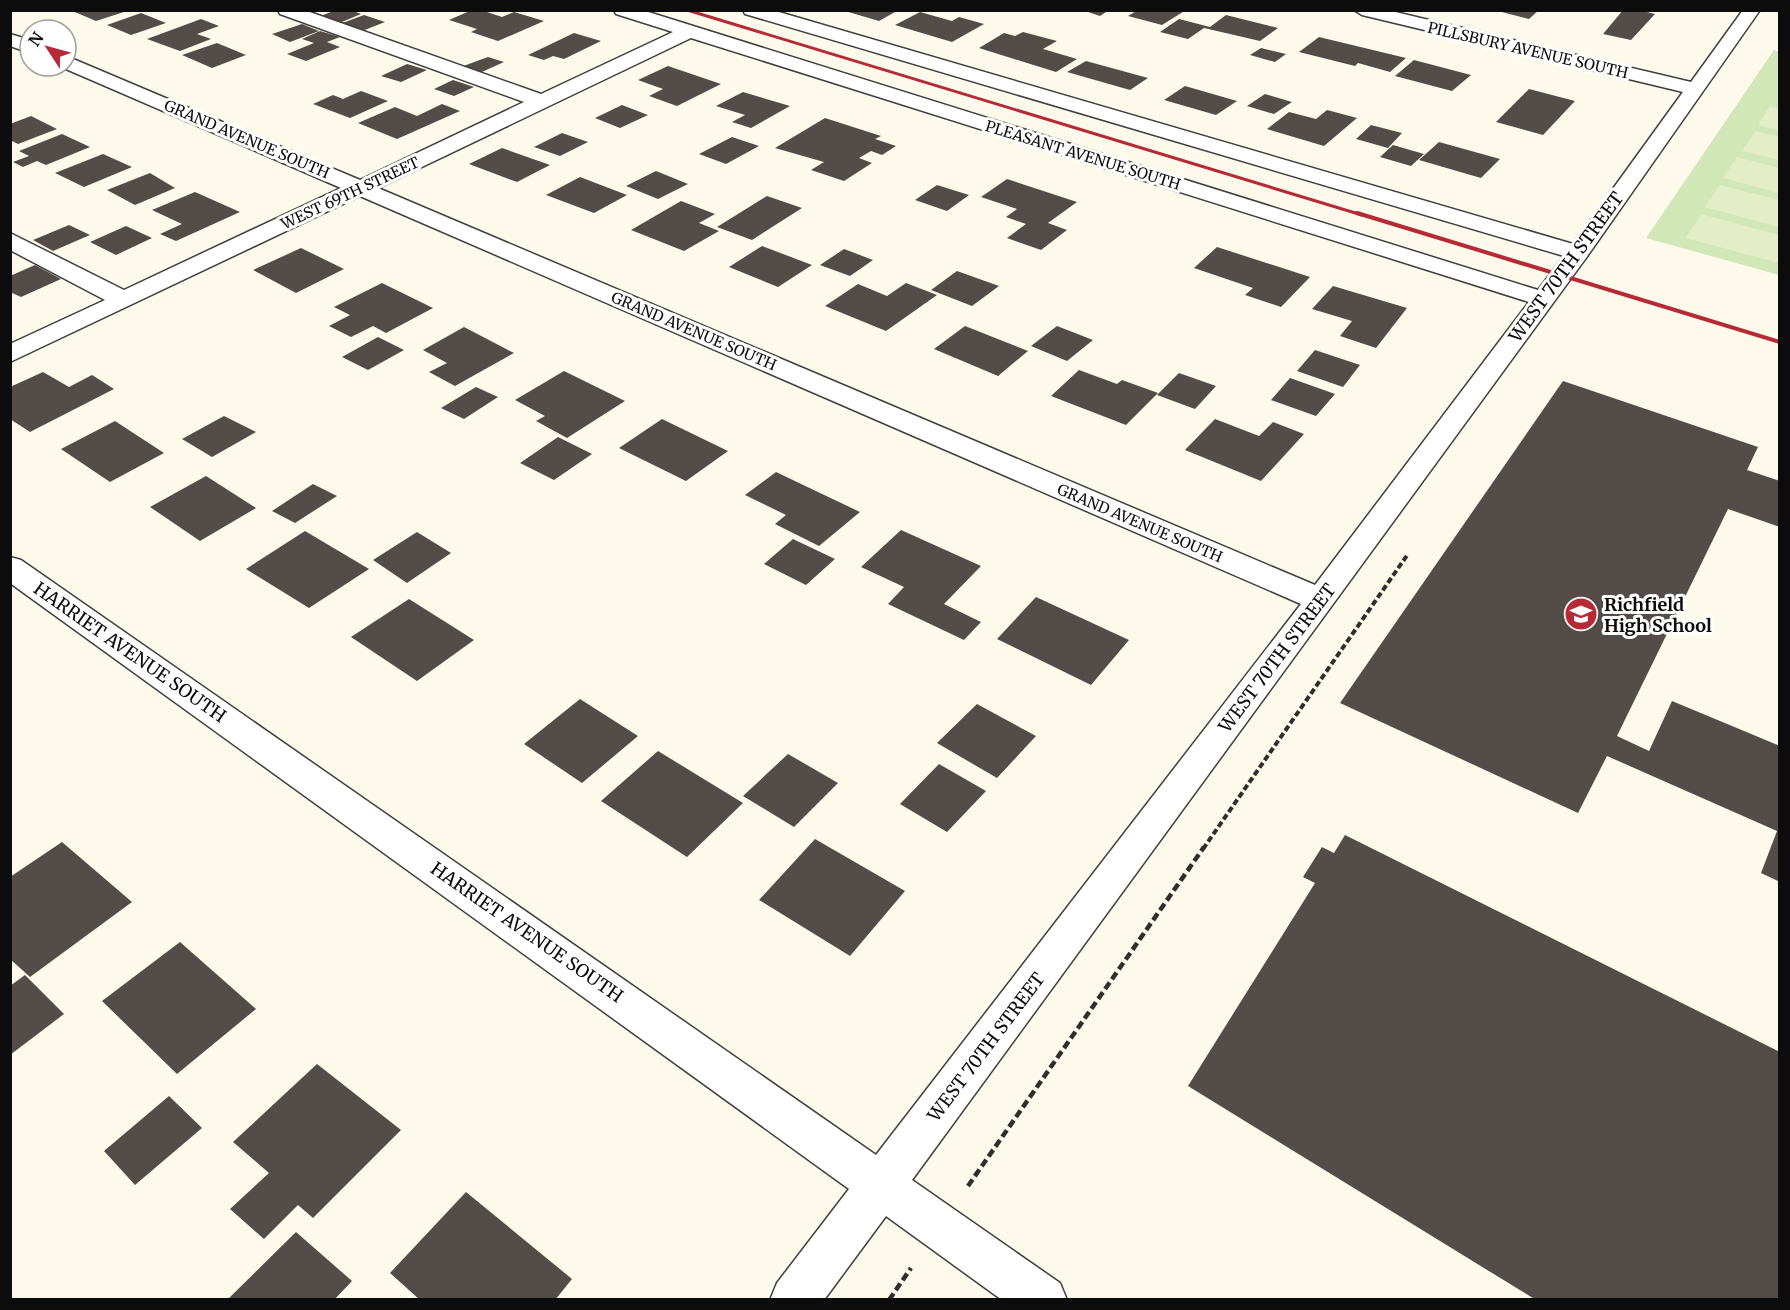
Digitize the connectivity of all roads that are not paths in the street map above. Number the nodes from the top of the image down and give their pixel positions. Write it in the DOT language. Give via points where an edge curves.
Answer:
graph roads {
  1 [pos="286,10"];
  2 [pos="622,10"];
  3 [pos="751,10"];
  4 [pos="1362,10"];
  5 [pos="1752,10"];
  6 [pos="690,32"];
  7 [pos="78,67"];
  8 [pos="1695,89"];
  9 [pos="543,102"];
  10 [pos="361,188"];
  11 [pos="10,240"];
  12 [pos="1578,253"];
  13 [pos="124,300"];
  14 [pos="1543,300"];
  15 [pos="10,354"];
  16 [pos="10,567"];
  17 [pos="1321,600"];
  18 [pos="882,1184"];
  19 [pos="794,1299"];
  20 [pos="1043,1299"];
  1 -- 9 [label="street"];
  2 -- 6 [label="street, PLEASANT AVENUE SOUTH"];
  3 -- 12 [label="street"];
  4 -- 8 [label="street, PILLSBURY AVENUE SOUTH"];
  5 -- 8 [label="street, WEST 70TH STREET"];
  6 -- 9 [label="street, WEST 69TH STREET"];
  6 -- 14 [label="street, PLEASANT AVENUE SOUTH"];
  7 -- 10 [label="street, GRAND AVENUE SOUTH"];
  8 -- 12 [label="street, WEST 70TH STREET"];
  9 -- 10 [label="street, WEST 69TH STREET"];
  10 -- 13 [label="street, WEST 69TH STREET"];
  10 -- 17 [label="street, GRAND AVENUE SOUTH"];
  11 -- 13 [label="street"];
  12 -- 14 [label="street, WEST 70TH STREET"];
  13 -- 15 [label="street, WEST 69TH STREET"];
  14 -- 17 [label="street, WEST 70TH STREET"];
  16 -- 18 [label="street, HARRIET AVENUE SOUTH"];
  17 -- 18 [label="street, WEST 70TH STREET"];
  18 -- 19 [label="street, WEST 70TH STREET"];
  18 -- 20 [label="street, HARRIET AVENUE SOUTH"];
}
